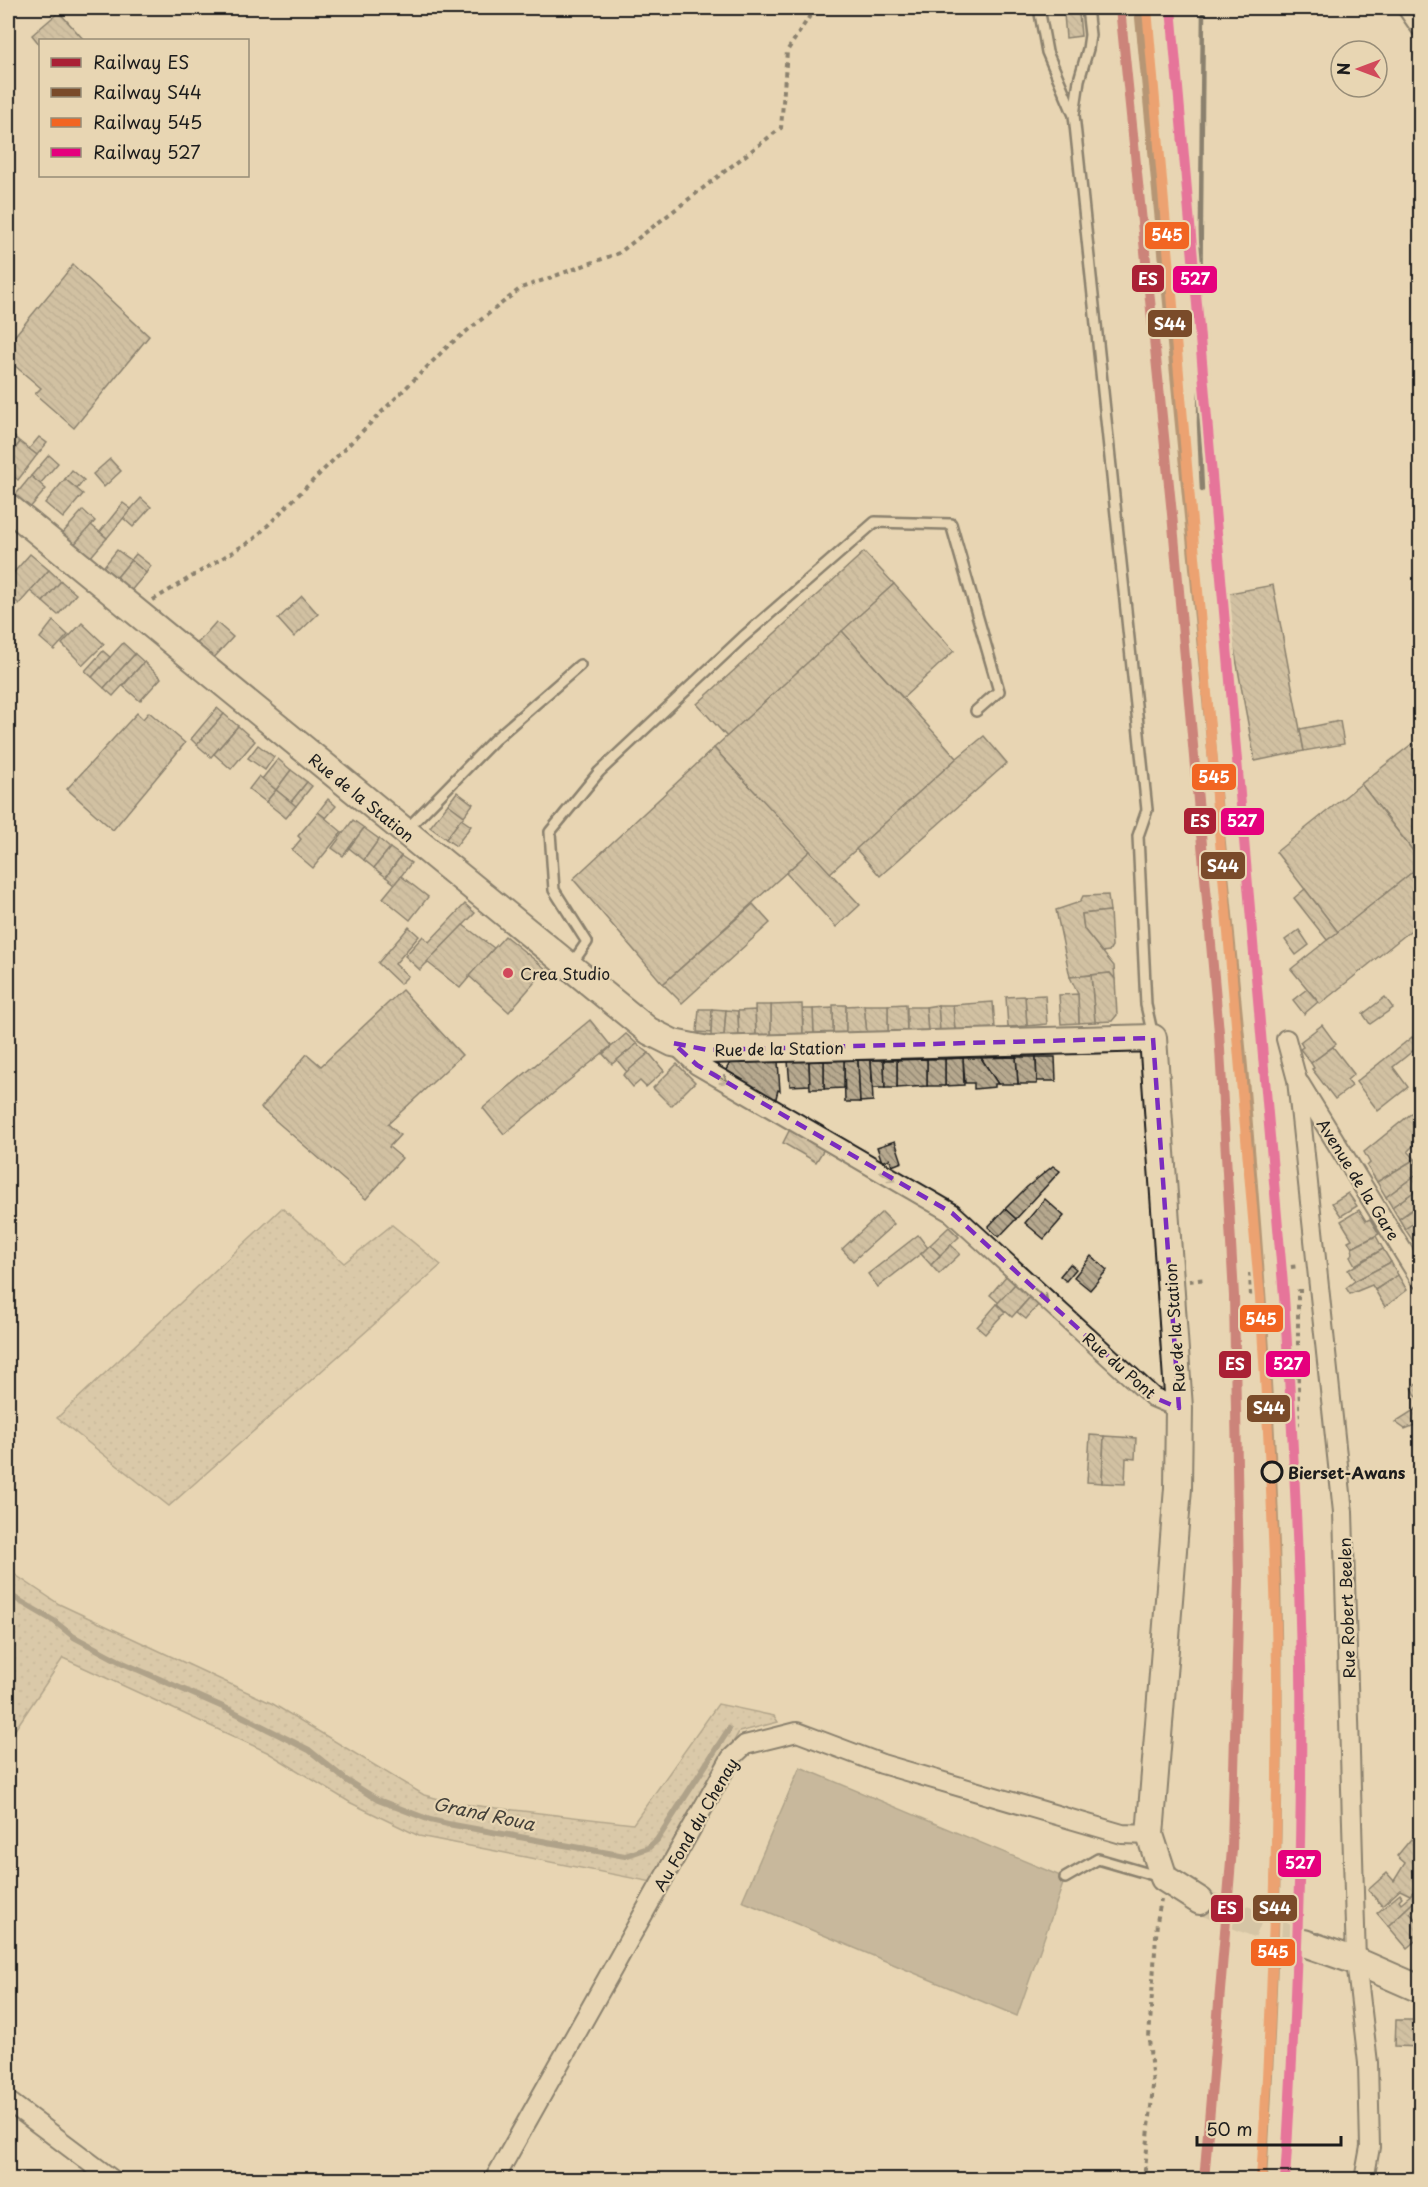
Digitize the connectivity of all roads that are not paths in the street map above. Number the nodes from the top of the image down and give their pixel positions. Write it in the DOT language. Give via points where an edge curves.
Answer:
graph roads {
  1 [pos="1039,8"];
  2 [pos="1088,8"];
  3 [pos="1407,8"];
  4 [pos="1420,27"];
  5 [pos="1074,115"];
  6 [pos="8,507"];
  7 [pos="580,665"];
  8 [pos="976,711"];
  9 [pos="404,831"];
  10 [pos="569,966"];
  11 [pos="1154,1038"];
  12 [pos="1286,1040"];
  13 [pos="674,1043"];
  14 [pos="1297,1080"];
  15 [pos="1420,1279"];
  16 [pos="1179,1408"];
  17 [pos="1150,1835"];
  18 [pos="1065,1878"];
  19 [pos="1164,1878"];
  20 [pos="1200,1901"];
  21 [pos="1304,1943"];
  22 [pos="1356,1961"];
  23 [pos="1420,1989"];
  24 [pos="8,2101"];
  25 [pos="112,2180"];
  26 [pos="494,2180"];
  27 [pos="1364,2180"];
  1 -- 5 [label="lane" via="1047,52"];
  2 -- 5 [label="lane" via="1089,42"];
  3 -- 4 [label="street"];
  5 -- 11 [label="lane" via="1147,810 1138,836 1146,1005"];
  6 -- 9 [label="street, Rue de la Station"];
  7 -- 9 [label="lane" via="494,740"];
  8 -- 10 [label="lane" via="999,690 951,524 875,522 743,637 599,772 550,832 554,890 587,942"];
  9 -- 10 [label="street, Rue de la Station"];
  10 -- 13 [label="street, Rue de la Station" via="649,1032"];
  11 -- 13 [label="street, Rue de la Station" via="708,1050"];
  11 -- 16 [label="street, Rue de la Station"];
  12 -- 14 [label="street, Rue Robert Beelen"];
  13 -- 16 [label="street, Rue du Pont, one-way" via="698,1065 952,1213 1153,1397"];
  14 -- 15 [label="street, Avenue de la Gare"];
  14 -- 22 [label="street, Rue Robert Beelen" via="1343,1512"];
  16 -- 17 [label="street" via="1178,1488"];
  17 -- 19 [label="street"];
  17 -- 26 [label="street, Au Fond du Chenay" via="1122,1834 905,1771 797,1732 745,1745 731,1758"];
  18 -- 19 [label="lane" via="1098,1860"];
  19 -- 20 [label="street"];
  21 -- 22 [label="street"];
  22 -- 23 [label="street"];
  22 -- 27 [label="street, Rue Robert Beelen" via="1368,2063 1370,2147"];
  24 -- 25 [label="street"];
}
